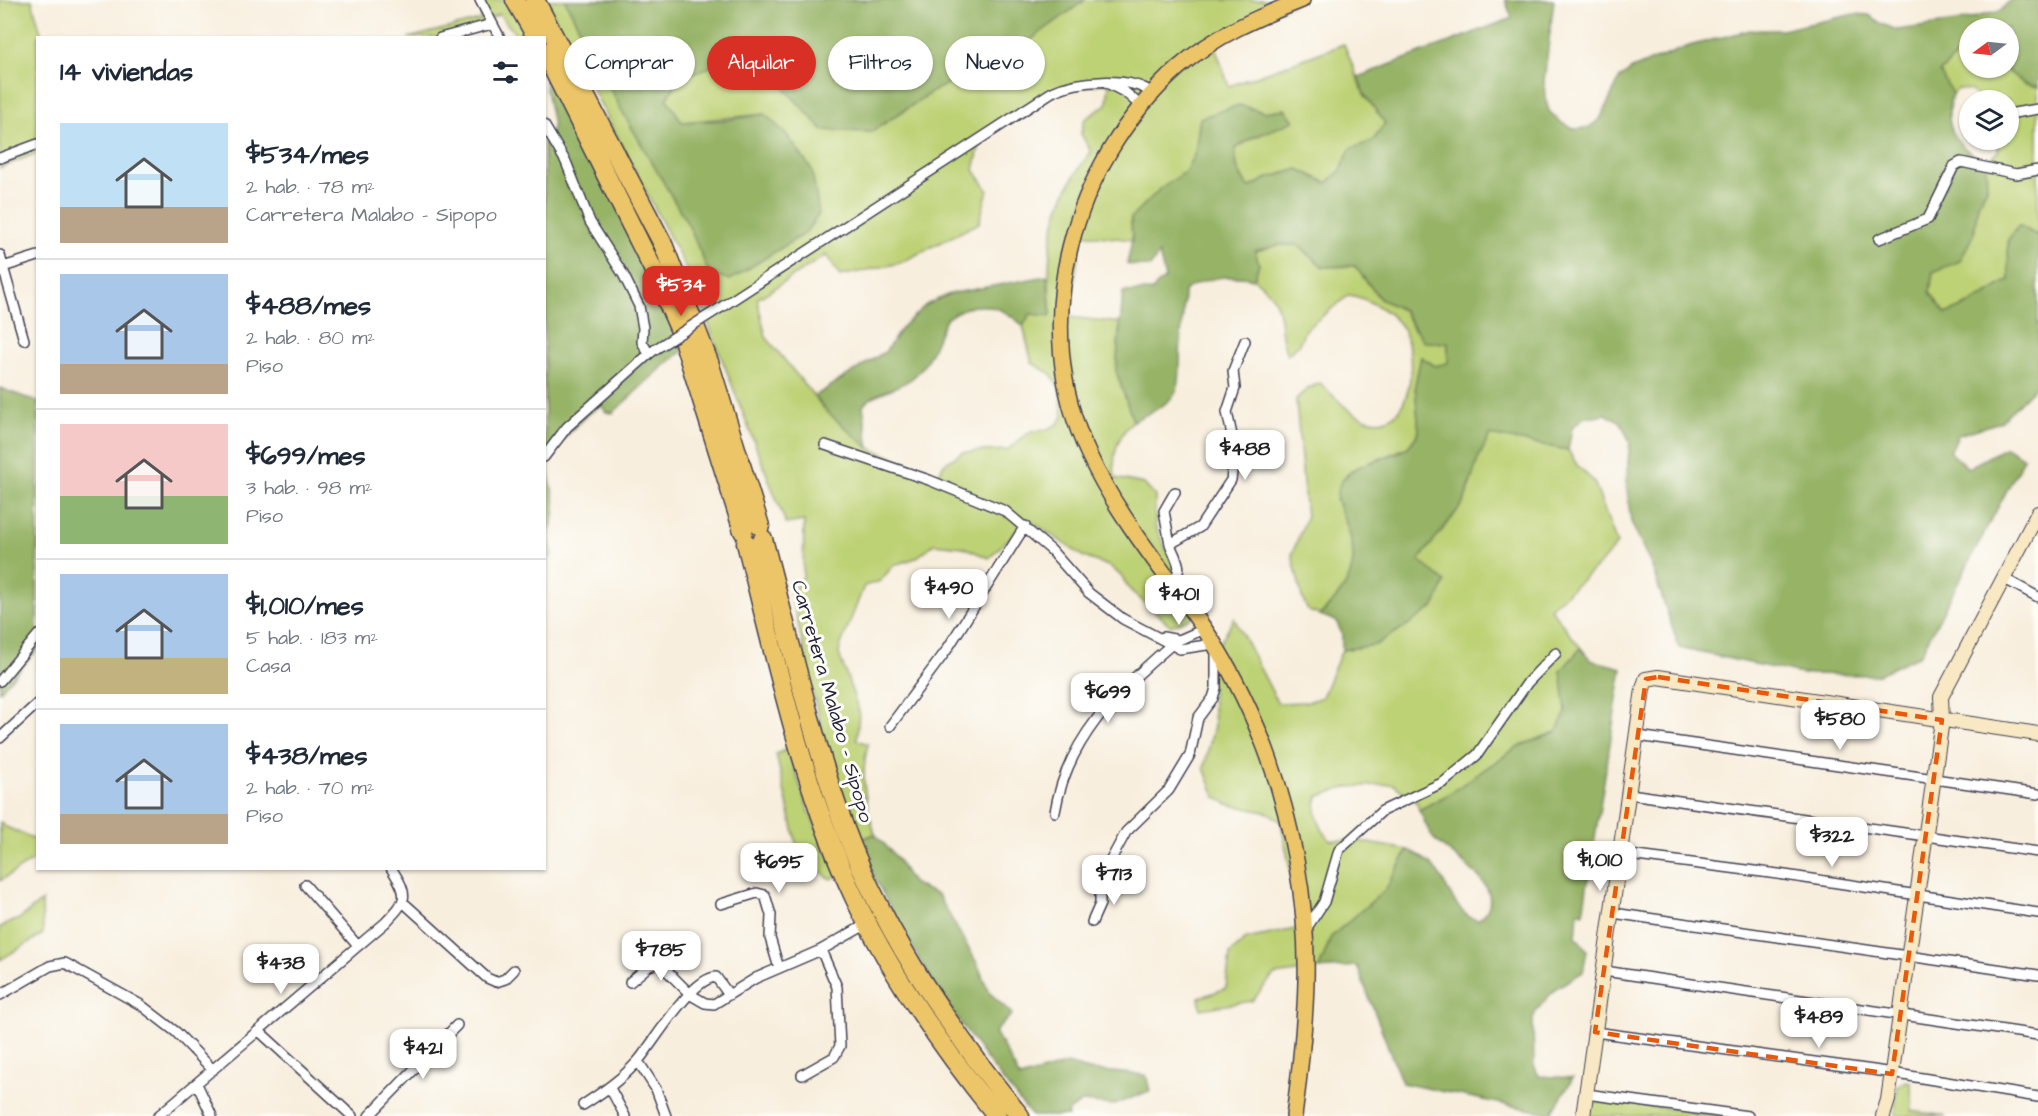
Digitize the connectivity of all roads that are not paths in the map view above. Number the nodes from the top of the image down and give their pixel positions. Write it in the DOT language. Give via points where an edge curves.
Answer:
graph roads {
  1 [pos="480,0"];
  2 [pos="515,0"];
  3 [pos="535,0"];
  4 [pos="1302,0"];
  5 [pos="492,24"];
  6 [pos="447,36"];
  7 [pos="499,36"];
  8 [pos="536,36"];
  9 [pos="546,55"];
  10 [pos="1107,83"];
  11 [pos="1152,93"];
  12 [pos="1142,108"];
  13 [pos="2038,109"];
  14 [pos="2019,112"];
  15 [pos="546,128"];
  16 [pos="36,145"];
  17 [pos="0,158"];
  18 [pos="2038,170"];
  19 [pos="1879,239"];
  20 [pos="0,255"];
  21 [pos="36,257"];
  22 [pos="3,267"];
  23 [pos="24,340"];
  24 [pos="1245,341"];
  25 [pos="653,351"];
  26 [pos="825,445"];
  27 [pos="546,454"];
  28 [pos="1175,492"];
  29 [pos="2036,521"];
  30 [pos="1025,526"];
  31 [pos="753,535"];
  32 [pos="1170,544"];
  33 [pos="2002,578"];
  34 [pos="1171,584"];
  35 [pos="2038,597"];
  36 [pos="1204,629"];
  37 [pos="1157,636"];
  38 [pos="36,637"];
  39 [pos="1171,645"];
  40 [pos="1215,646"];
  41 [pos="1556,653"];
  42 [pos="0,681"];
  43 [pos="36,705"];
  44 [pos="1942,720"];
  45 [pos="890,726"];
  46 [pos="2038,734"];
  47 [pos="1638,736"];
  48 [pos="0,738"];
  49 [pos="1933,779"];
  50 [pos="1630,794"];
  51 [pos="2038,794"];
  52 [pos="1055,812"];
  53 [pos="1925,836"];
  54 [pos="2038,852"];
  55 [pos="1621,854"];
  56 [pos="392,870"];
  57 [pos="306,885"];
  58 [pos="1917,894"];
  59 [pos="404,903"];
  60 [pos="721,904"];
  61 [pos="1612,913"];
  62 [pos="2038,913"];
  63 [pos="1092,922"];
  64 [pos="867,924"];
  65 [pos="1304,931"];
  66 [pos="358,946"];
  67 [pos="821,950"];
  68 [pos="1908,956"];
  69 [pos="779,968"];
  70 [pos="514,969"];
  71 [pos="1604,972"];
  72 [pos="2038,975"];
  73 [pos="630,982"];
  74 [pos="0,995"];
  75 [pos="691,995"];
  76 [pos="729,995"];
  77 [pos="1900,1014"];
  78 [pos="457,1025"];
  79 [pos="259,1031"];
  80 [pos="1595,1032"];
  81 [pos="2038,1035"];
  82 [pos="638,1061"];
  83 [pos="213,1070"];
  84 [pos="1892,1074"];
  85 [pos="802,1075"];
  86 [pos="197,1084"];
  87 [pos="610,1088"];
  88 [pos="1586,1094"];
  89 [pos="2038,1097"];
  90 [pos="1888,1100"];
  91 [pos="583,1105"];
  92 [pos="158,1116"];
  93 [pos="212,1116"];
  94 [pos="352,1116"];
  95 [pos="369,1116"];
  96 [pos="625,1116"];
  97 [pos="666,1116"];
  98 [pos="997,1116"];
  99 [pos="1020,1116"];
  100 [pos="1294,1116"];
  101 [pos="1583,1116"];
  102 [pos="1748,1116"];
  103 [pos="1883,1116"];
  104 [pos="1891,1116"];
  1 -- 5 [label="street"];
  2 -- 8 [label="highway"];
  3 -- 31 [label="highway, Carretera Malabo - Sipopo" via="663,244 709,362"];
  4 -- 11 [label="main road" via="1236,28 1205,47"];
  5 -- 6 [label="street"];
  5 -- 7 [label="street"];
  9 -- 31 [label="highway, Carretera Malabo - Sipopo" via="681,333"];
  10 -- 11 [label="street" via="1137,83"];
  10 -- 12 [label="street"];
  10 -- 25 [label="street, bridge" via="1074,83 1052,92"];
  11 -- 12 [label="main road"];
  12 -- 34 [label="main road" via="1113,146 1091,186 1072,235 1062,276 1059,313 1062,366 1088,454"];
  13 -- 14 [label="street"];
  15 -- 25 [label="street" via="566,162 590,222 631,288 642,317 642,342"];
  16 -- 17 [label="street"];
  18 -- 19 [label="street" via="2016,174 1961,162 1954,166 1928,219"];
  20 -- 22 [label="street"];
  21 -- 22 [label="street"];
  22 -- 23 [label="street"];
  24 -- 32 [label="street" via="1233,371 1235,388 1227,412 1235,449 1231,480 1200,527"];
  25 -- 27 [label="street" via="567,427"];
  26 -- 30 [label="street" via="929,480 1005,511"];
  28 -- 32 [label="street" via="1164,512"];
  29 -- 33 [label="street"];
  30 -- 37 [label="street" via="1110,610"];
  30 -- 45 [label="street" via="946,651"];
  31 -- 64 [label="highway, Carretera Malabo - Sipopo" via="778,670 822,818"];
  31 -- 99 [label="highway, Carretera Malabo - Sipopo" via="838,811 874,895 924,983 975,1060"];
  32 -- 34 [label="street" via="1180,567"];
  33 -- 35 [label="street"];
  33 -- 44 [label="street" via="1941,698"];
  34 -- 36 [label="main road"];
  36 -- 37 [label="street" via="1179,640"];
  36 -- 40 [label="main road"];
  37 -- 39 [label="street"];
  38 -- 42 [label="street"];
  39 -- 40 [label="street" via="1187,650"];
  39 -- 52 [label="street" via="1092,721 1063,776"];
  40 -- 63 [label="street" via="1214,698 1198,718 1190,755 1169,790 1126,832 1100,880 1100,904"];
  40 -- 65 [label="main road" via="1265,748 1288,828"];
  41 -- 65 [label="street" via="1528,682 1477,755 1444,782 1382,811 1339,850 1324,902"];
  43 -- 48 [label="street"];
  44 -- 46 [label="street"];
  44 -- 47 [label="street" via="1653,677 1644,683"];
  44 -- 49 [label="street"];
  47 -- 49 [label="street"];
  47 -- 50 [label="street"];
  49 -- 51 [label="street"];
  49 -- 53 [label="street"];
  50 -- 53 [label="street"];
  50 -- 55 [label="street"];
  53 -- 54 [label="street"];
  53 -- 58 [label="street"];
  55 -- 58 [label="street"];
  55 -- 61 [label="street"];
  56 -- 59 [label="street" via="405,894"];
  57 -- 66 [label="street"];
  58 -- 62 [label="street"];
  58 -- 68 [label="street"];
  59 -- 66 [label="street"];
  59 -- 70 [label="street" via="487,978 505,980"];
  60 -- 69 [label="street" via="758,893 765,895"];
  61 -- 68 [label="street"];
  61 -- 71 [label="street"];
  64 -- 67 [label="street"];
  64 -- 98 [label="highway, Carretera Malabo - Sipopo" via="959,1069"];
  65 -- 100 [label="main road" via="1304,1034"];
  66 -- 79 [label="street"];
  67 -- 69 [label="street"];
  67 -- 85 [label="street" via="837,987 840,1046 834,1057"];
  68 -- 72 [label="street"];
  68 -- 77 [label="street"];
  69 -- 76 [label="street"];
  71 -- 77 [label="street"];
  71 -- 80 [label="street"];
  73 -- 75 [label="street" via="659,963"];
  74 -- 83 [label="street" via="50,966 65,963 141,1005 176,1032"];
  75 -- 76 [label="street" via="710,1005"];
  75 -- 76 [label="street" via="713,977"];
  75 -- 82 [label="street" via="666,1021"];
  77 -- 81 [label="street"];
  77 -- 84 [label="street"];
  78 -- 95 [label="street"];
  79 -- 83 [label="street"];
  79 -- 94 [label="street"];
  80 -- 84 [label="street"];
  80 -- 88 [label="street"];
  82 -- 87 [label="street"];
  82 -- 97 [label="street" via="656,1089"];
  83 -- 86 [label="street"];
  84 -- 89 [label="street"];
  84 -- 90 [label="street"];
  86 -- 92 [label="street"];
  86 -- 93 [label="street"];
  87 -- 91 [label="street"];
  87 -- 96 [label="street"];
  88 -- 101 [label="street"];
  88 -- 102 [label="street"];
  90 -- 103 [label="street"];
  90 -- 104 [label="street"];
}
